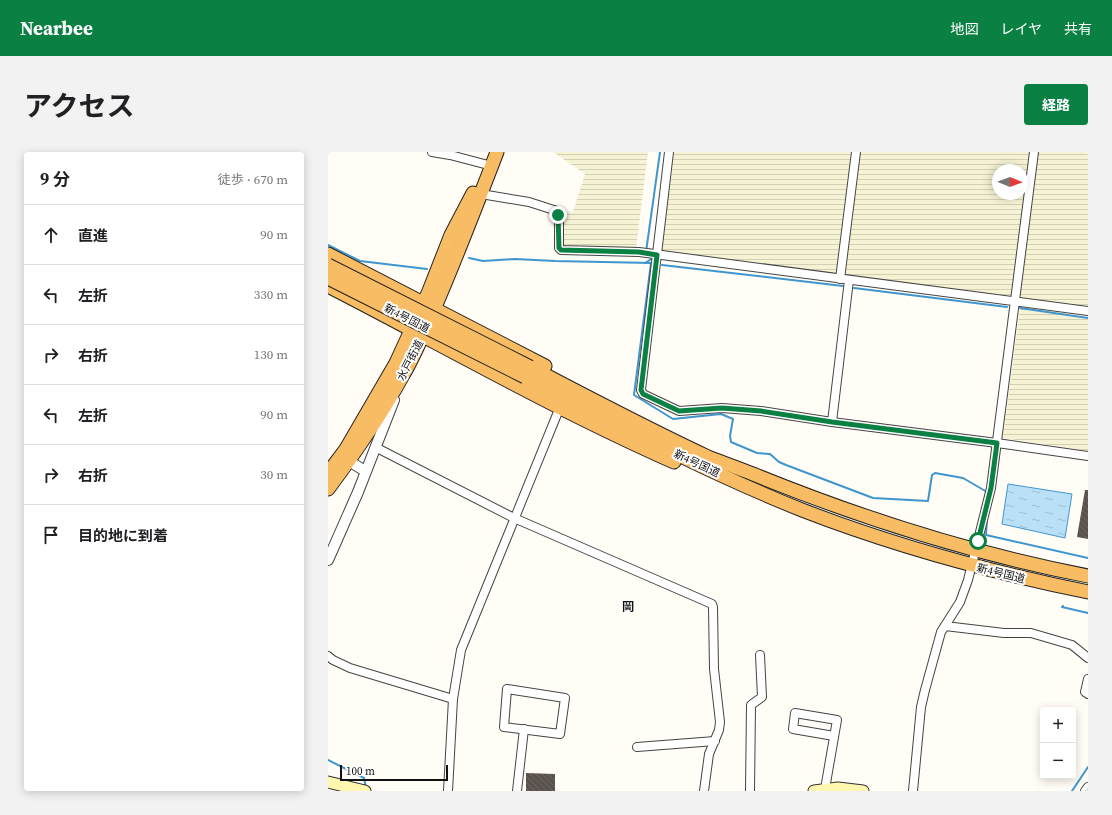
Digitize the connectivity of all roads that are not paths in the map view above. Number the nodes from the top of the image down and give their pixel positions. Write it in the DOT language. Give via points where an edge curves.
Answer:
graph roads {
  1 [pos="432,152"];
  2 [pos="497,152"];
  3 [pos="669,152"];
  4 [pos="856,152"];
  5 [pos="1034,152"];
  6 [pos="488,161"];
  7 [pos="481,194"];
  8 [pos="328,254"];
  9 [pos="657,255"];
  10 [pos="328,265"];
  11 [pos="328,278"];
  12 [pos="840,279"];
  13 [pos="849,280"];
  14 [pos="328,286"];
  15 [pos="1014,301"];
  16 [pos="429,306"];
  17 [pos="1088,311"];
  18 [pos="417,332"];
  19 [pos="527,372"];
  20 [pos="403,376"];
  21 [pos="560,407"];
  22 [pos="832,422"];
  23 [pos="997,443"];
  24 [pos="375,447"];
  25 [pos="347,455"];
  26 [pos="1088,456"];
  27 [pos="365,471"];
  28 [pos="749,472"];
  29 [pos="328,473"];
  30 [pos="744,486"];
  31 [pos="328,489"];
  32 [pos="514,518"];
  33 [pos="976,550"];
  34 [pos="328,560"];
  35 [pos="972,566"];
  36 [pos="1088,576"];
  37 [pos="1088,592"];
  38 [pos="945,626"];
  39 [pos="760,655"];
  40 [pos="328,656"];
  41 [pos="1088,658"];
  42 [pos="1088,679"];
  43 [pos="1088,694"];
  44 [pos="453,698"];
  45 [pos="524,729"];
  46 [pos="834,736"];
  47 [pos="714,741"];
  48 [pos="637,747"];
  49 [pos="328,782"];
  50 [pos="1088,787"];
  51 [pos="819,790"];
  52 [pos="365,791"];
  53 [pos="448,791"];
  54 [pos="517,791"];
  55 [pos="704,791"];
  56 [pos="750,791"];
  57 [pos="863,791"];
  58 [pos="913,791"];
  59 [pos="1085,791"];
  1 -- 6 [label="street"];
  2 -- 6 [label="highway, 水戸街道"];
  3 -- 9 [label="street"];
  4 -- 12 [label="street"];
  5 -- 15 [label="street"];
  6 -- 7 [label="highway, 水戸街道"];
  6 -- 16 [label="highway, 水戸街道" via="451,235"];
  7 -- 9 [label="street" via="529,202 557,211 561,250 639,252"];
  7 -- 16 [label="highway, 水戸街道" via="457,255"];
  8 -- 16 [label="highway"];
  9 -- 12 [label="street"];
  9 -- 22 [label="street" via="641,390 643,394 679,411 722,408"];
  10 -- 19 [label="highway, 新4号国道, bridge"];
  11 -- 19 [label="highway, 新4号国道, bridge"];
  12 -- 13 [label="street"];
  13 -- 15 [label="street"];
  13 -- 22 [label="street"];
  14 -- 18 [label="highway"];
  15 -- 17 [label="street"];
  15 -- 23 [label="street"];
  16 -- 18 [label="highway, 水戸街道"];
  16 -- 28 [label="highway"];
  18 -- 20 [label="highway, 水戸街道"];
  18 -- 21 [label="highway"];
  18 -- 25 [label="highway, 水戸街道" via="396,363"];
  19 -- 28 [label="highway, 新4号国道" via="709,457"];
  19 -- 30 [label="highway, 新4号国道" via="638,435"];
  20 -- 24 [label="street"];
  20 -- 25 [label="highway, 水戸街道"];
  21 -- 30 [label="highway" via="633,444 702,474"];
  21 -- 32 [label="street"];
  22 -- 23 [label="street"];
  23 -- 26 [label="street"];
  23 -- 33 [label="street" via="991,488"];
  24 -- 27 [label="street"];
  24 -- 32 [label="street"];
  25 -- 27 [label="street"];
  25 -- 29 [label="highway, 水戸街道"];
  25 -- 31 [label="highway, 水戸街道"];
  27 -- 34 [label="street"];
  28 -- 33 [label="highway, 新4号国道" via="859,514"];
  30 -- 35 [label="highway, 新4号国道" via="852,529"];
  32 -- 44 [label="street" via="461,650"];
  32 -- 47 [label="street" via="712,604 714,669 720,722"];
  33 -- 35 [label="street"];
  33 -- 36 [label="highway, 新4号国道" via="1034,566"];
  35 -- 37 [label="highway, 新4号国道"];
  35 -- 38 [label="street" via="960,602"];
  38 -- 41 [label="street" via="1004,633 1031,633 1072,645"];
  38 -- 58 [label="street" via="921,707"];
  39 -- 56 [label="street" via="762,697 751,705"];
  40 -- 44 [label="street" via="350,668"];
  42 -- 43 [label="street" via="1085,692"];
  44 -- 53 [label="street"];
  45 -- 45 [label="street" via="560,734 565,698 507,689 504,727"];
  45 -- 54 [label="street"];
  46 -- 46 [label="street" via="837,720 795,713 793,728"];
  46 -- 51 [label="street"];
  47 -- 48 [label="street"];
  47 -- 55 [label="street" via="709,754"];
  49 -- 52 [label="main road"];
  50 -- 59 [label="street"];
  51 -- 57 [label="main road"];
}
